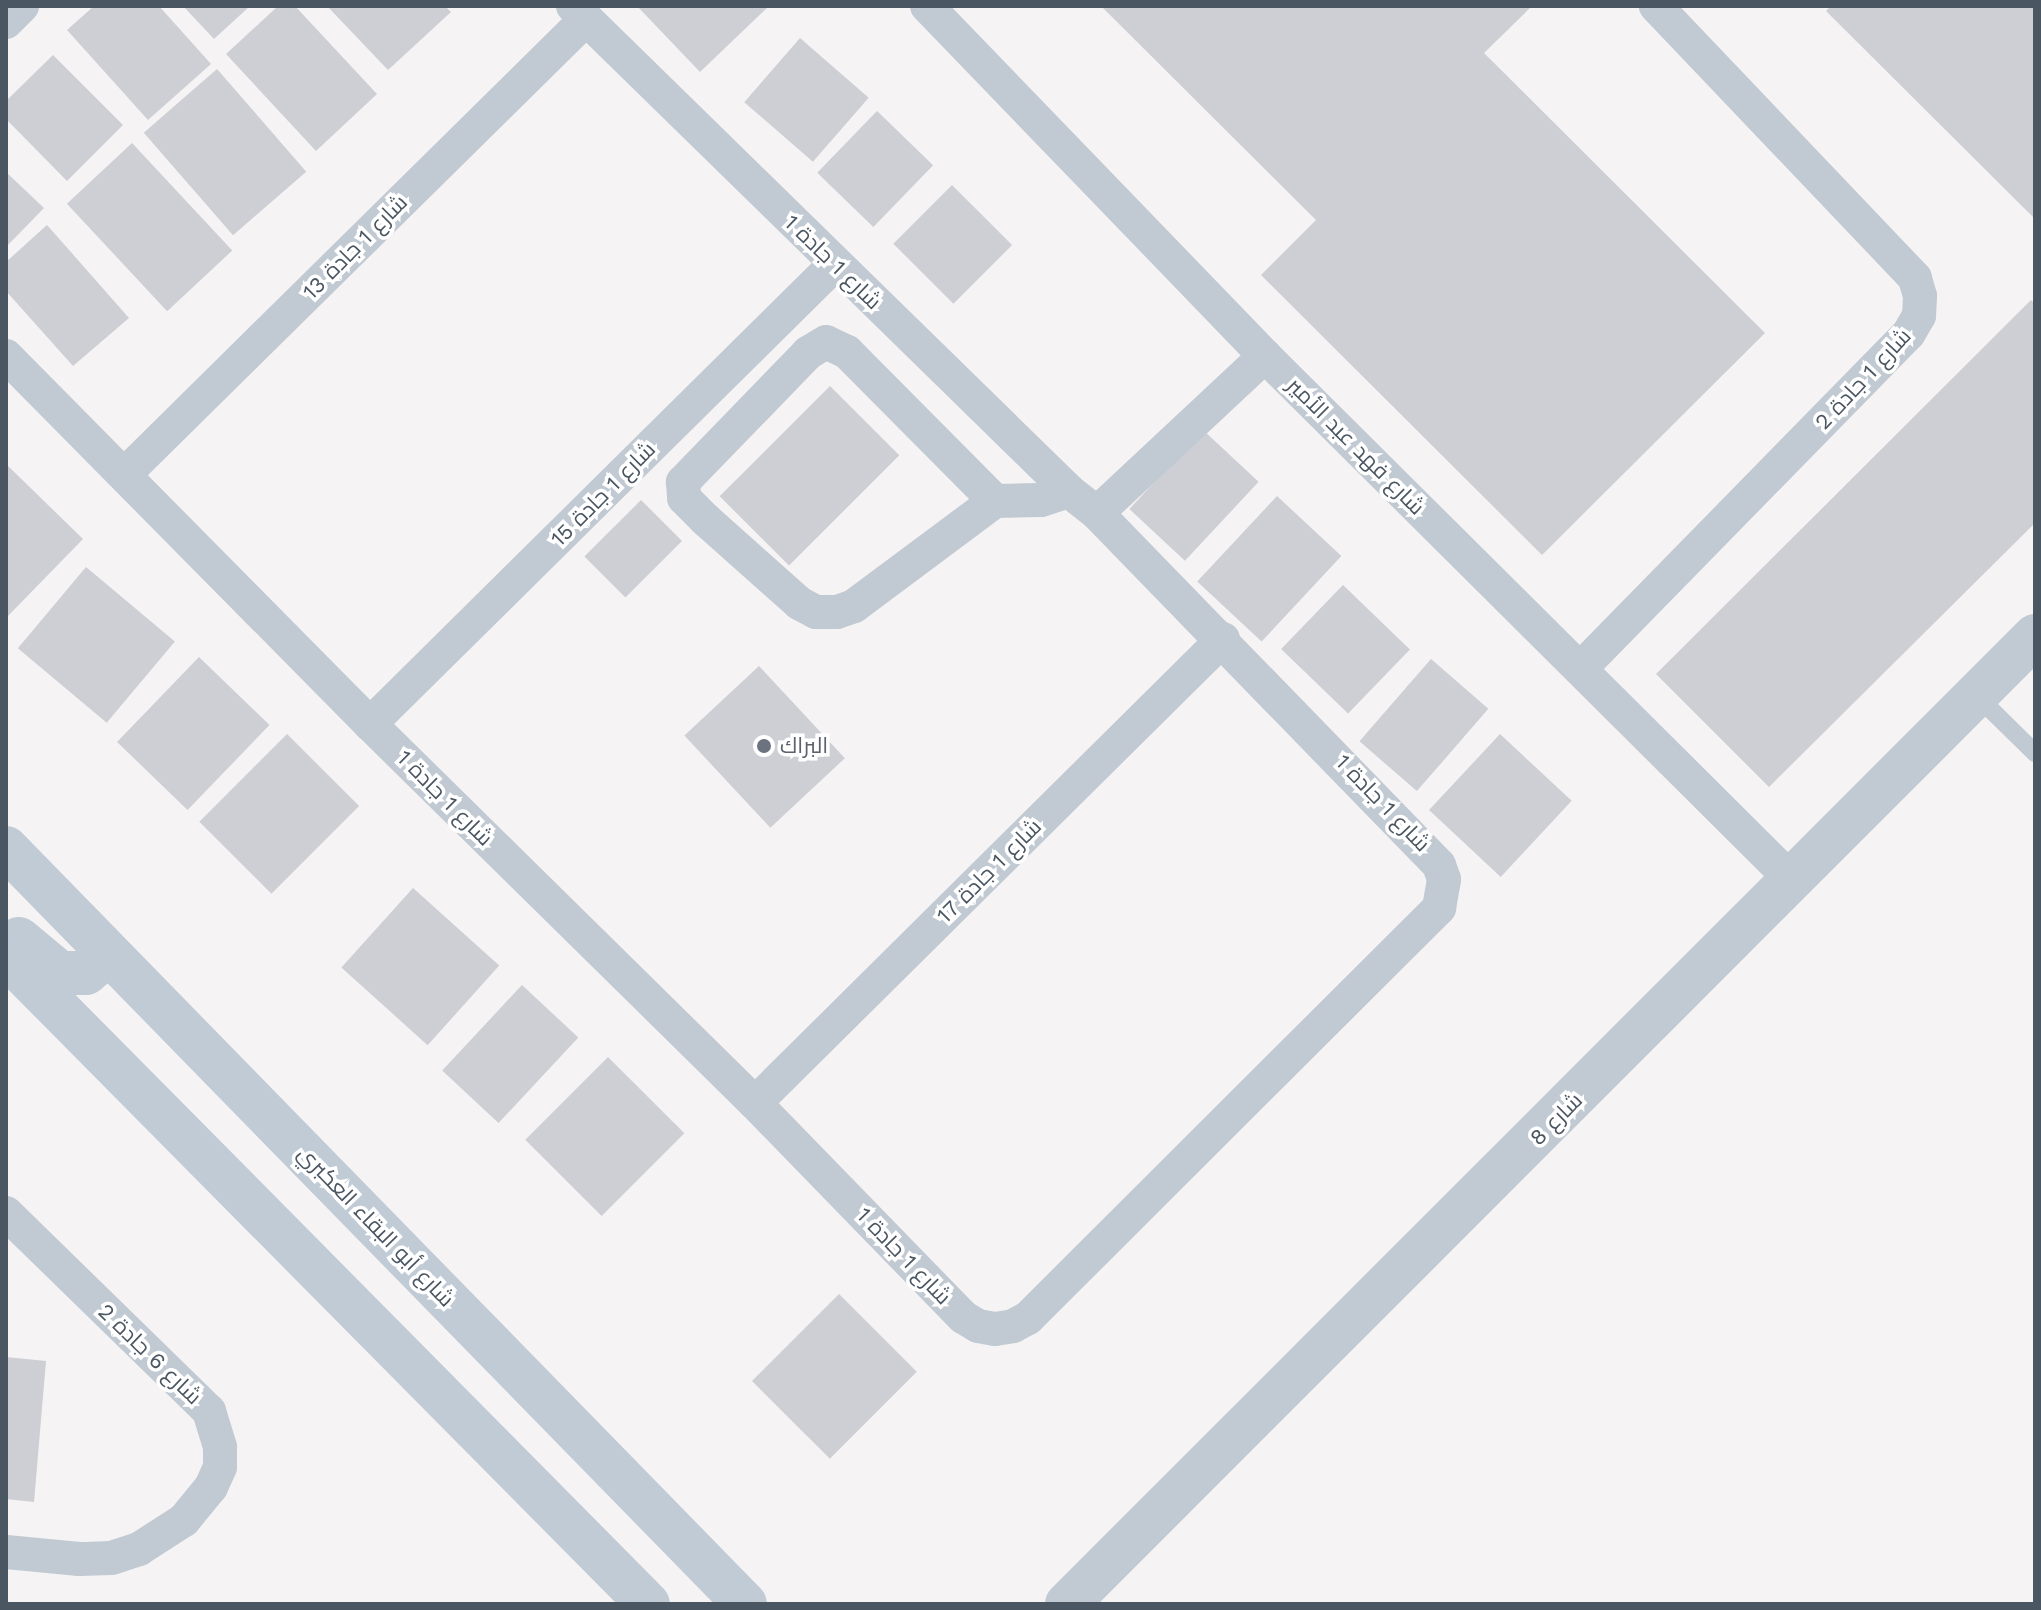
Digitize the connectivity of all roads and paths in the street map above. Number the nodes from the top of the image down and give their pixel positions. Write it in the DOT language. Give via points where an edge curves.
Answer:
graph roads {
  1 [pos="22,6"];
  2 [pos="927,6"];
  3 [pos="1656,6"];
  4 [pos="579,13"];
  5 [pos="6,22"];
  6 [pos="835,264"];
  7 [pos="6,356"];
  8 [pos="1265,356"];
  9 [pos="125,474"];
  10 [pos="1069,491"];
  11 [pos="995,501"];
  12 [pos="1097,513"];
  13 [pos="2035,636"];
  14 [pos="1223,639"];
  15 [pos="1582,667"];
  16 [pos="1976,695"];
  17 [pos="370,724"];
  18 [pos="2035,753"];
  19 [pos="6,848"];
  20 [pos="1792,880"];
  21 [pos="6,926"];
  22 [pos="101,945"];
  23 [pos="6,956"];
  24 [pos="755,1103"];
  25 [pos="6,1213"];
  26 [pos="6,1552"];
  27 [pos="1070,1602"];
  28 [pos="648,1604"];
  29 [pos="745,1604"];
  1 -- 5 [label="street"];
  2 -- 8 [label="street, شارع فهد عبد الأمير"];
  3 -- 15 [label="street, شارع 1 جادة 2" via="1915,278 1919,316 1909,333"];
  4 -- 6 [label="street, شارع 1 جادة 1"];
  4 -- 9 [label="street, شارع 1 جادة 13"];
  6 -- 10 [label="street, شارع 1 جادة 1"];
  6 -- 17 [label="street, شارع 1 جادة 15"];
  7 -- 9 [label="street, شارع 1 جادة 1"];
  8 -- 12 [label="street"];
  8 -- 15 [label="street, شارع فهد عبد الأمير"];
  9 -- 17 [label="street, شارع 1 جادة 1"];
  10 -- 11 [label="street" via="1029,502"];
  10 -- 12 [label="street, شارع 1 جادة 1"];
  11 -- 11 [label="street" via="854,606 816,612 799,603 706,520 684,498 683,482 808,353 826,342 847,352"];
  12 -- 14 [label="street, شارع 1 جادة 1"];
  13 -- 16 [label="street, شارع 8"];
  14 -- 24 [label="street, شارع 1 جادة 17"];
  14 -- 24 [label="street, شارع 1 جادة 1" via="1431,853 1439,865 1443,894 1439,908 1039,1307 1013,1326 995,1329 963,1317"];
  15 -- 20 [label="street, شارع فهد عبد الأمير"];
  16 -- 18 [label="lane"];
  16 -- 20 [label="street, شارع 8"];
  17 -- 24 [label="street, شارع 1 جادة 1"];
  19 -- 22 [label="main road, شارع أبو البقاء العكبري"];
  20 -- 27 [label="street, شارع 8"];
  21 -- 22 [label="main road" via="60,973 86,973 98,963"];
  22 -- 29 [label="main road, شارع أبو البقاء العكبري"];
  23 -- 28 [label="main road"];
  25 -- 26 [label="street, شارع 6 جادة 2" via="209,1411 220,1467 184,1520 148,1545 111,1558"];
}
